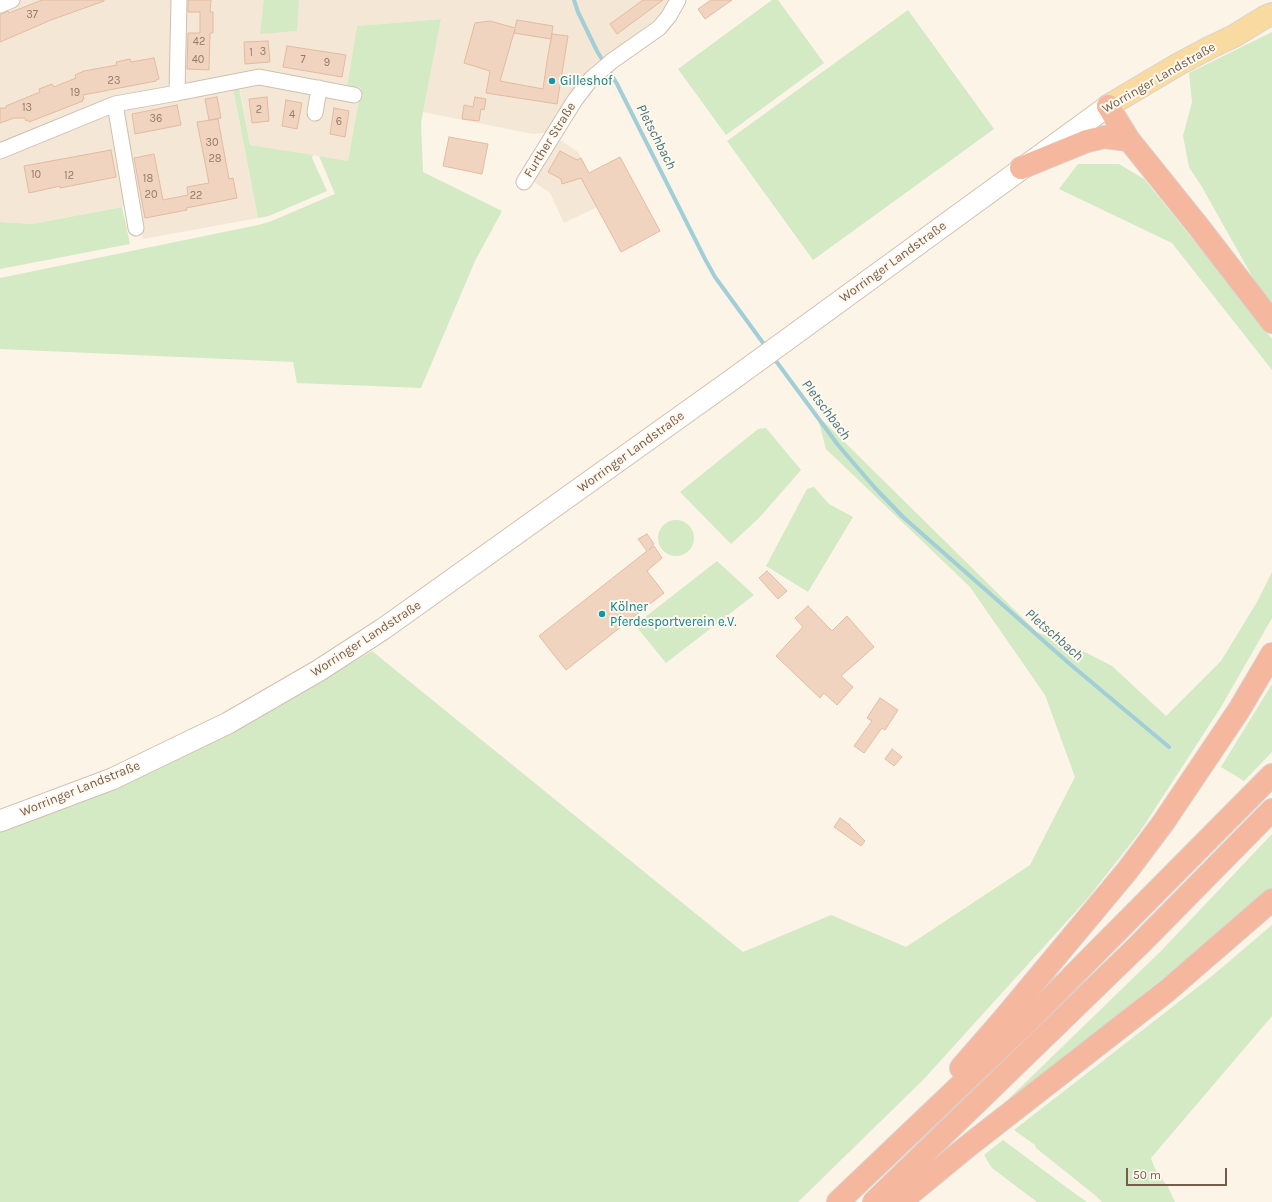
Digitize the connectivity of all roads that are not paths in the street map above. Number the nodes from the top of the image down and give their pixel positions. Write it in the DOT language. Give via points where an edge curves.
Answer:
graph roads {
  1 [pos="12,0"];
  2 [pos="179,0"];
  3 [pos="678,0"];
  4 [pos="0,5"];
  5 [pos="1272,14"];
  6 [pos="1272,26"];
  7 [pos="1234,36"];
  8 [pos="319,88"];
  9 [pos="177,93"];
  10 [pos="354,95"];
  11 [pos="115,104"];
  12 [pos="1108,106"];
  13 [pos="315,113"];
  14 [pos="1129,140"];
  15 [pos="0,151"];
  16 [pos="1021,168"];
  17 [pos="524,182"];
  18 [pos="136,228"];
  19 [pos="1272,322"];
  20 [pos="1272,654"];
  21 [pos="1272,775"];
  22 [pos="1272,810"];
  23 [pos="0,821"];
  24 [pos="1272,900"];
  25 [pos="921,1124"];
  26 [pos="838,1202"];
  27 [pos="874,1202"];
  28 [pos="900,1202"];
  1 -- 4 [label="street"];
  2 -- 9 [label="street"];
  3 -- 17 [label="street, Further Straße" via="659,28 590,79"];
  5 -- 7 [label="main road, Worringer Landstraße"];
  6 -- 7 [label="main road, Worringer Landstraße"];
  7 -- 12 [label="main road, Worringer Landstraße" via="1184,61"];
  8 -- 9 [label="street" via="259,77"];
  8 -- 10 [label="street"];
  8 -- 13 [label="street"];
  9 -- 11 [label="street"];
  11 -- 15 [label="street"];
  11 -- 18 [label="street"];
  12 -- 14 [label="highway"];
  12 -- 16 [label="main road, Worringer Landstraße"];
  14 -- 16 [label="highway" via="1104,137 1087,141"];
  14 -- 19 [label="highway"];
  16 -- 23 [label="main road, Worringer Landstraße" via="782,344 424,601 318,671 228,723 112,779"];
  20 -- 25 [label="highway" via="1239,710 1163,823 1122,877 966,1062"];
  21 -- 25 [label="highway" via="1026,1023"];
  22 -- 27 [label="highway" via="1140,944"];
  24 -- 28 [label="highway" via="1168,990"];
  25 -- 26 [label="highway"];
}
